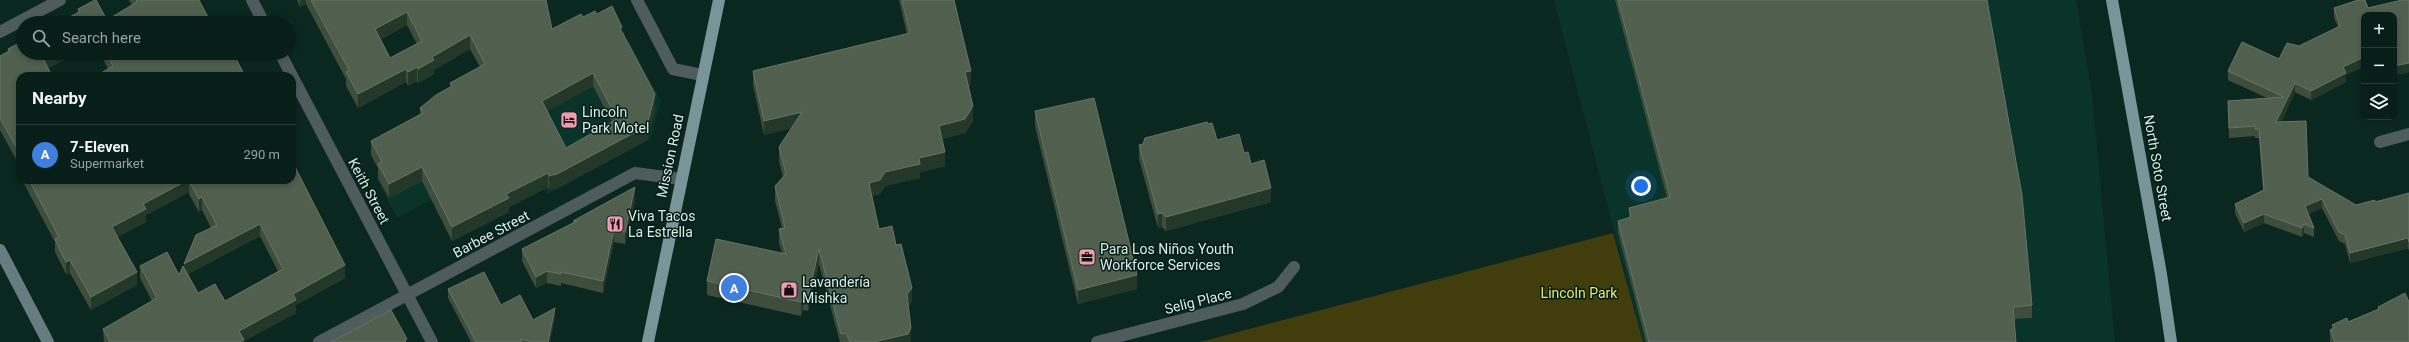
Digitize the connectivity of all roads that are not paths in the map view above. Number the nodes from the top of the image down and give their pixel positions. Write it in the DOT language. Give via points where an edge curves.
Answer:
graph roads {
  1 [pos="60,0"];
  2 [pos="252,0"];
  3 [pos="637,0"];
  4 [pos="719,0"];
  5 [pos="2112,0"];
  6 [pos="30,16"];
  7 [pos="260,16"];
  8 [pos="16,23"];
  9 [pos="0,32"];
  10 [pos="284,60"];
  11 [pos="290,72"];
  12 [pos="702,74"];
  13 [pos="296,83"];
  14 [pos="2409,134"];
  15 [pos="2380,142"];
  16 [pos="681,180"];
  17 [pos="0,250"];
  18 [pos="1294,268"];
  19 [pos="408,295"];
  20 [pos="48,342"];
  21 [pos="319,342"];
  22 [pos="432,342"];
  23 [pos="648,342"];
  24 [pos="1097,342"];
  25 [pos="2171,342"];
  1 -- 6 [label="street"];
  2 -- 7 [label="street"];
  3 -- 12 [label="street" via="672,69"];
  4 -- 12 [label="main road, Mission Road"];
  5 -- 25 [label="main road, North Soto Street" via="2162,274"];
  8 -- 9 [label="street"];
  10 -- 11 [label="street, Keith Street"];
  12 -- 16 [label="main road, Mission Road"];
  13 -- 19 [label="street, Keith Street"];
  14 -- 15 [label="street"];
  16 -- 19 [label="street, Barbee Street" via="635,173"];
  16 -- 23 [label="main road, Mission Road"];
  17 -- 20 [label="street"];
  18 -- 24 [label="street, Selig Place" via="1278,287 1243,304"];
  19 -- 21 [label="street, Barbee Street"];
  19 -- 22 [label="street, Keith Street"];
}
